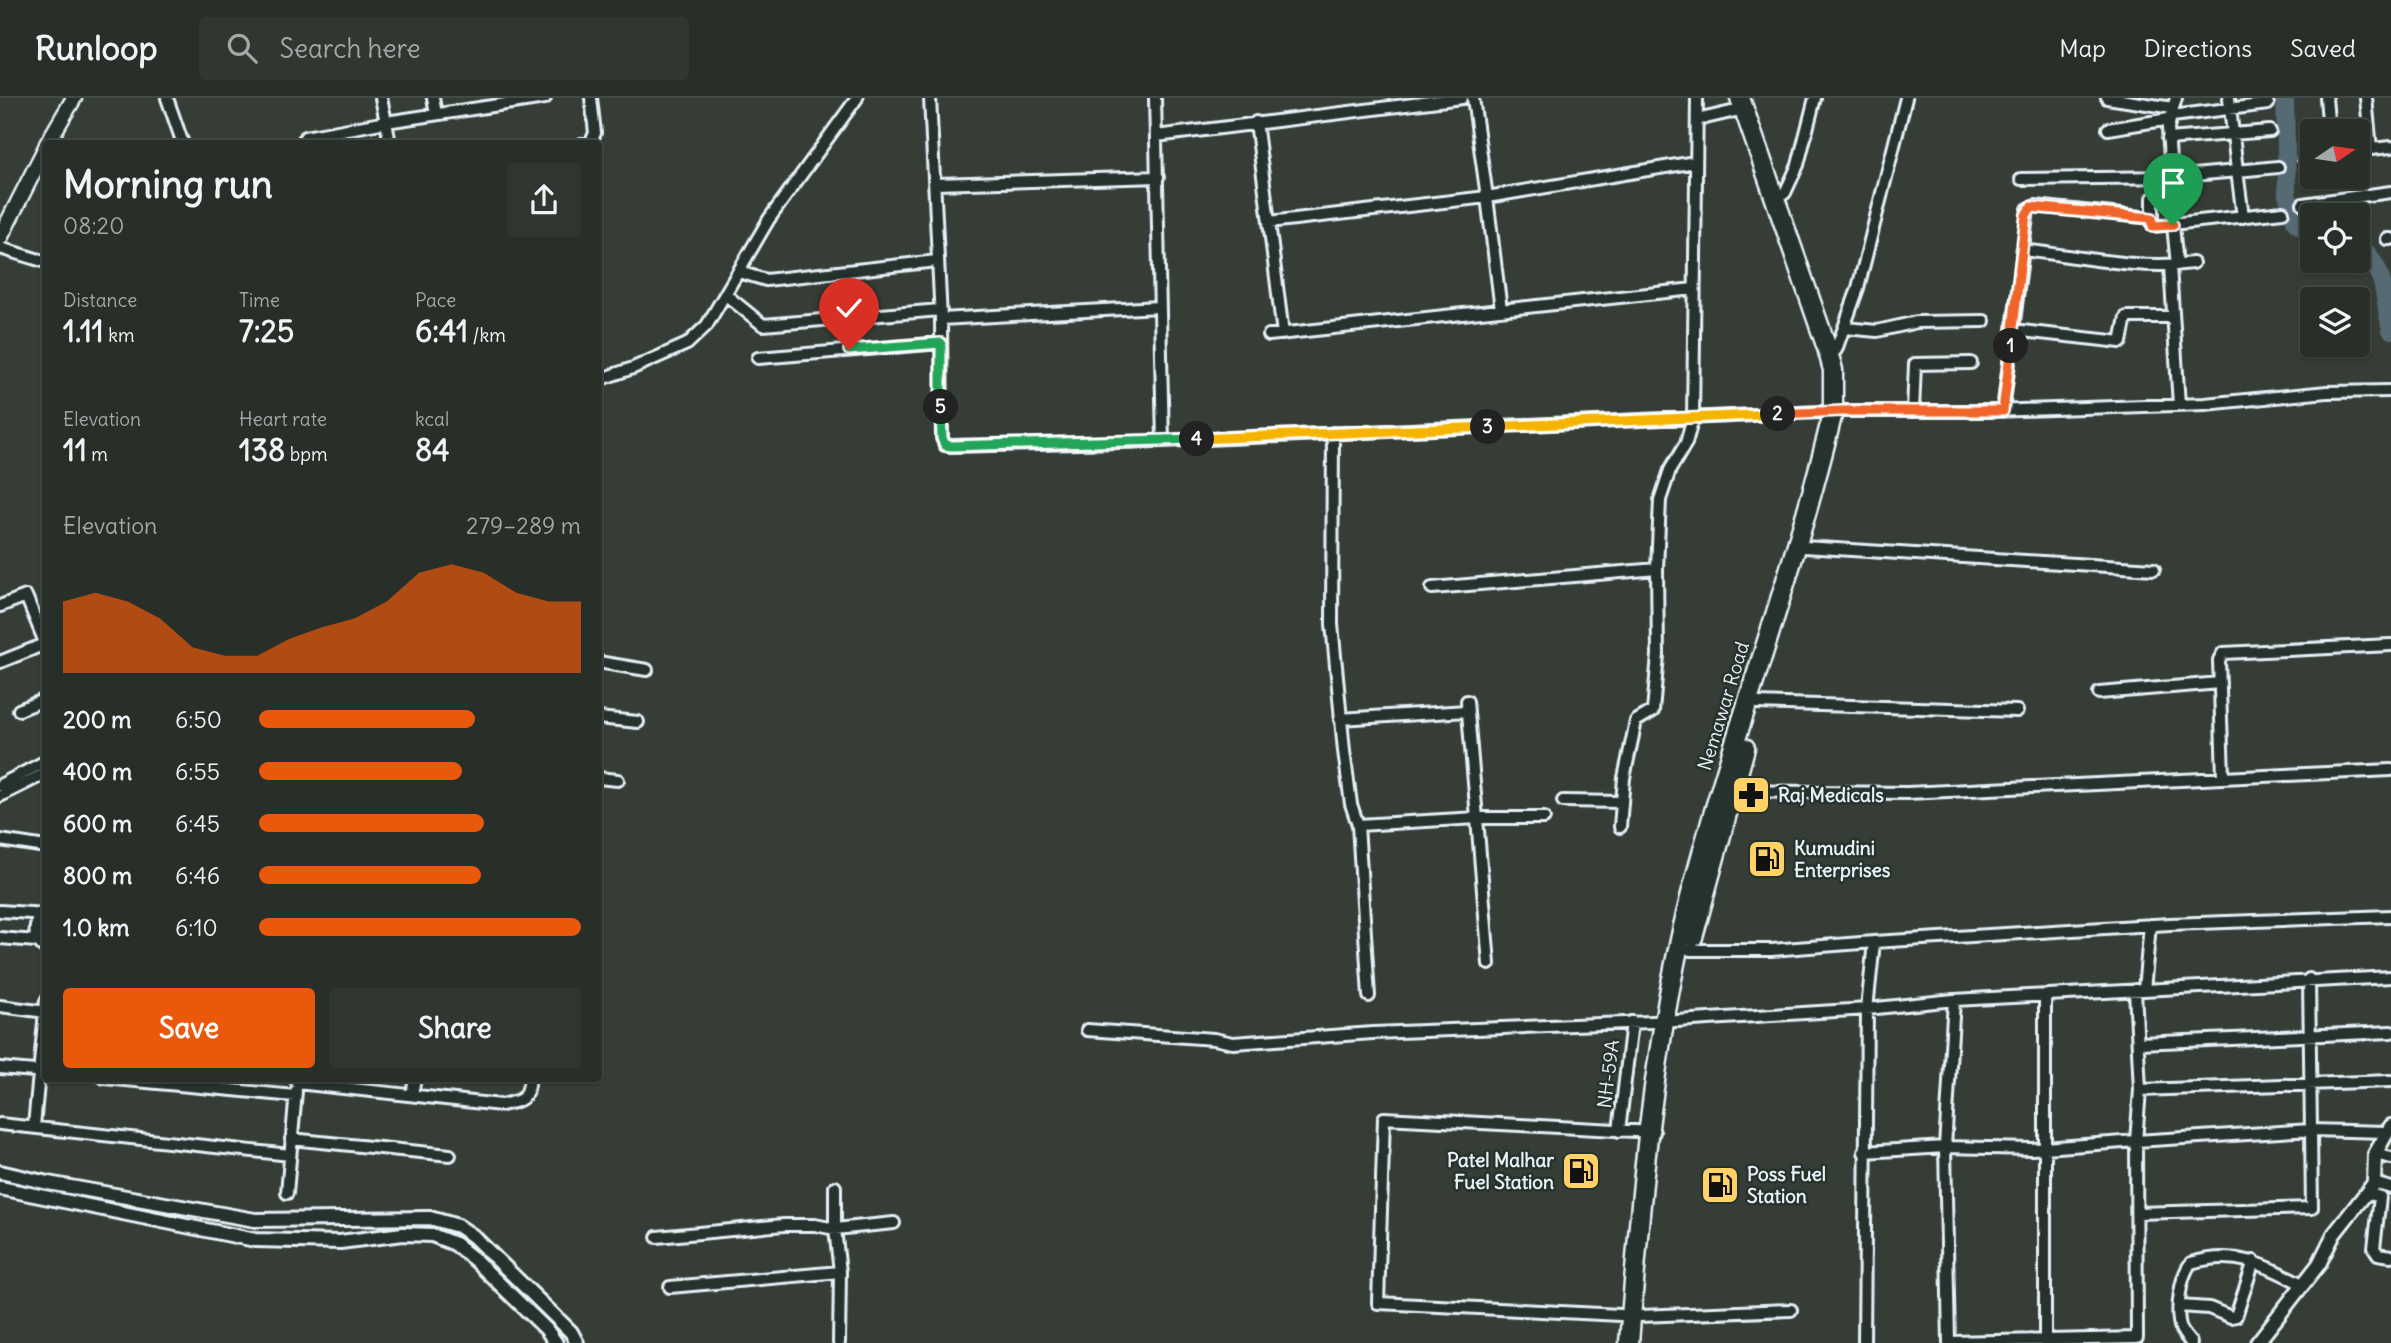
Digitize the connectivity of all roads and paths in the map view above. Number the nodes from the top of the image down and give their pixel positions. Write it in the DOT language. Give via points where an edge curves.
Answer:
graph roads {
  1 [pos="75,98"];
  2 [pos="167,98"];
  3 [pos="381,98"];
  4 [pos="433,98"];
  5 [pos="544,98"];
  6 [pos="591,98"];
  7 [pos="857,98"];
  8 [pos="930,98"];
  9 [pos="1155,98"];
  10 [pos="1462,98"];
  11 [pos="1472,98"];
  12 [pos="1697,98"];
  13 [pos="1815,98"];
  14 [pos="1906,98"];
  15 [pos="2107,98"];
  16 [pos="2326,98"];
  17 [pos="2366,98"];
  18 [pos="1745,102"];
  19 [pos="2230,104"];
  20 [pos="2268,104"];
  21 [pos="2172,110"];
  22 [pos="436,114"];
  23 [pos="2328,119"];
  24 [pos="1697,120"];
  25 [pos="386,122"];
  26 [pos="1256,122"];
  27 [pos="2108,129"];
  28 [pos="2270,131"];
  29 [pos="2234,135"];
  30 [pos="1156,136"];
  31 [pos="305,137"];
  32 [pos="2168,139"];
  33 [pos="49,140"];
  34 [pos="182,140"];
  35 [pos="389,140"];
  36 [pos="592,140"];
  37 [pos="2391,147"];
  38 [pos="2371,149"];
  39 [pos="42,153"];
  40 [pos="1695,162"];
  41 [pos="2278,167"];
  42 [pos="2237,171"];
  43 [pos="1158,177"];
  44 [pos="2171,177"];
  45 [pos="2021,179"];
  46 [pos="936,184"];
  47 [pos="2391,192"];
  48 [pos="1785,193"];
  49 [pos="1487,197"];
  50 [pos="2310,203"];
  51 [pos="2283,212"];
  52 [pos="2243,217"];
  53 [pos="2152,218"];
  54 [pos="1269,222"];
  55 [pos="2173,225"];
  56 [pos="0,238"];
  57 [pos="0,248"];
  58 [pos="2022,250"];
  59 [pos="42,261"];
  60 [pos="937,261"];
  61 [pos="2193,263"];
  62 [pos="2174,266"];
  63 [pos="739,272"];
  64 [pos="1694,289"];
  65 [pos="726,295"];
  66 [pos="1160,307"];
  67 [pos="1501,310"];
  68 [pos="940,315"];
  69 [pos="2172,317"];
  70 [pos="1984,321"];
  71 [pos="1845,328"];
  72 [pos="2013,330"];
  73 [pos="1283,334"];
  74 [pos="1269,335"];
  75 [pos="941,343"];
  76 [pos="1836,350"];
  77 [pos="758,358"];
  78 [pos="1971,363"];
  79 [pos="602,379"];
  80 [pos="2391,391"];
  81 [pos="2179,405"];
  82 [pos="1837,411"];
  83 [pos="1913,411"];
  84 [pos="2003,411"];
  85 [pos="1693,418"];
  86 [pos="1333,433"];
  87 [pos="1163,441"];
  88 [pos="1818,483"];
  89 [pos="1804,547"];
  90 [pos="1657,569"];
  91 [pos="2154,569"];
  92 [pos="1432,588"];
  93 [pos="0,606"];
  94 [pos="42,637"];
  95 [pos="2391,645"];
  96 [pos="42,646"];
  97 [pos="0,662"];
  98 [pos="602,663"];
  99 [pos="647,670"];
  100 [pos="2220,683"];
  101 [pos="2099,693"];
  102 [pos="42,701"];
  103 [pos="1757,704"];
  104 [pos="19,710"];
  105 [pos="2017,711"];
  106 [pos="602,718"];
  107 [pos="1340,719"];
  108 [pos="638,722"];
  109 [pos="42,763"];
  110 [pos="2391,770"];
  111 [pos="42,775"];
  112 [pos="2222,776"];
  113 [pos="602,778"];
  114 [pos="618,780"];
  115 [pos="0,785"];
  116 [pos="1733,792"];
  117 [pos="0,796"];
  118 [pos="1563,802"];
  119 [pos="1622,802"];
  120 [pos="1478,818"];
  121 [pos="1544,818"];
  122 [pos="1717,821"];
  123 [pos="1358,825"];
  124 [pos="1620,827"];
  125 [pos="0,840"];
  126 [pos="42,845"];
  127 [pos="0,911"];
  128 [pos="42,915"];
  129 [pos="2391,916"];
  130 [pos="2150,925"];
  131 [pos="0,938"];
  132 [pos="36,941"];
  133 [pos="1874,942"];
  134 [pos="42,946"];
  135 [pos="1690,950"];
  136 [pos="1489,964"];
  137 [pos="2391,977"];
  138 [pos="2309,979"];
  139 [pos="2140,990"];
  140 [pos="2045,995"];
  141 [pos="1369,996"];
  142 [pos="1954,1000"];
  143 [pos="0,1006"];
  144 [pos="1867,1009"];
  145 [pos="42,1012"];
  146 [pos="1671,1021"];
  147 [pos="1632,1022"];
  148 [pos="1087,1030"];
  149 [pos="2391,1032"];
  150 [pos="2308,1035"];
  151 [pos="2139,1043"];
  152 [pos="0,1068"];
  153 [pos="42,1072"];
  154 [pos="2391,1081"];
  155 [pos="146,1082"];
  156 [pos="297,1082"];
  157 [pos="305,1082"];
  158 [pos="414,1082"];
  159 [pos="529,1082"];
  160 [pos="2310,1084"];
  161 [pos="2140,1090"];
  162 [pos="412,1095"];
  163 [pos="295,1096"];
  164 [pos="0,1124"];
  165 [pos="34,1126"];
  166 [pos="2389,1129"];
  167 [pos="2311,1130"];
  168 [pos="1619,1131"];
  169 [pos="1652,1132"];
  170 [pos="291,1139"];
  171 [pos="2136,1141"];
  172 [pos="1945,1147"];
  173 [pos="2046,1147"];
  174 [pos="1864,1152"];
  175 [pos="2375,1154"];
  176 [pos="290,1155"];
  177 [pos="450,1155"];
  178 [pos="2391,1158"];
  179 [pos="0,1172"];
  180 [pos="835,1187"];
  181 [pos="0,1188"];
  182 [pos="2370,1188"];
  183 [pos="2391,1188"];
  184 [pos="287,1193"];
  185 [pos="2137,1213"];
  186 [pos="2378,1218"];
  187 [pos="2391,1219"];
  188 [pos="894,1223"];
  189 [pos="835,1229"];
  190 [pos="657,1237"];
  191 [pos="2391,1256"];
  192 [pos="2254,1261"];
  193 [pos="841,1272"];
  194 [pos="2302,1284"];
  195 [pos="670,1287"];
  196 [pos="2180,1306"];
  197 [pos="1791,1310"];
  198 [pos="1635,1316"];
  199 [pos="2045,1340"];
  200 [pos="1949,1342"];
  201 [pos="556,1343"];
  202 [pos="578,1343"];
  203 [pos="839,1343"];
  204 [pos="1629,1343"];
  205 [pos="1637,1343"];
  206 [pos="1864,1343"];
  207 [pos="2191,1343"];
  208 [pos="2257,1343"];
  1 -- 33 [label="main road"];
  2 -- 34 [label="street"];
  3 -- 25 [label="street"];
  4 -- 22 [label="street"];
  5 -- 22 [label="street"];
  6 -- 36 [label="street"];
  7 -- 63 [label="street" via="769,219"];
  8 -- 46 [label="street"];
  9 -- 30 [label="street"];
  10 -- 26 [label="street"];
  11 -- 49 [label="street"];
  12 -- 24 [label="street"];
  13 -- 48 [label="street" via="1798,165"];
  14 -- 71 [label="street"];
  15 -- 21 [label="street"];
  16 -- 23 [label="street"];
  17 -- 38 [label="street"];
  18 -- 24 [label="street"];
  18 -- 48 [label="highway, Nemawar Road"];
  18 -- 82 [label="highway, Nemawar Road" via="1827,348"];
  19 -- 20 [label="street"];
  19 -- 21 [label="street"];
  19 -- 29 [label="street"];
  21 -- 27 [label="street"];
  21 -- 32 [label="street"];
  22 -- 25 [label="street"];
  24 -- 40 [label="street"];
  25 -- 31 [label="street"];
  25 -- 35 [label="street"];
  26 -- 30 [label="street"];
  26 -- 54 [label="street"];
  28 -- 29 [label="street"];
  29 -- 32 [label="street"];
  29 -- 42 [label="street"];
  30 -- 43 [label="street"];
  32 -- 44 [label="street"];
  37 -- 38 [label="street"];
  39 -- 56 [label="main road"];
  40 -- 49 [label="street"];
  40 -- 64 [label="street"];
  41 -- 42 [label="street"];
  42 -- 44 [label="street"];
  42 -- 52 [label="street"];
  43 -- 46 [label="street"];
  43 -- 66 [label="street"];
  44 -- 45 [label="street"];
  44 -- 53 [label="street" via="2170,197 2153,198"];
  46 -- 60 [label="street"];
  47 -- 50 [label="street"];
  48 -- 76 [label="highway, Nemawar Road"];
  49 -- 54 [label="street"];
  49 -- 67 [label="street"];
  51 -- 52 [label="street"];
  52 -- 55 [label="street"];
  53 -- 55 [label="street" via="2153,226"];
  53 -- 58 [label="street" via="2035,206 2026,215"];
  54 -- 73 [label="street"];
  55 -- 62 [label="street"];
  57 -- 59 [label="street"];
  58 -- 62 [label="street"];
  58 -- 72 [label="street"];
  60 -- 63 [label="street" via="766,280"];
  60 -- 68 [label="street"];
  61 -- 62 [label="street"];
  62 -- 69 [label="street"];
  63 -- 65 [label="street"];
  64 -- 67 [label="street"];
  64 -- 85 [label="street"];
  65 -- 68 [label="street" via="763,325"];
  65 -- 79 [label="street" via="707,325 687,344"];
  66 -- 68 [label="street"];
  66 -- 87 [label="street"];
  67 -- 73 [label="street"];
  68 -- 75 [label="street"];
  69 -- 72 [label="street" via="2126,317 2121,342"];
  69 -- 81 [label="street"];
  70 -- 71 [label="street" via="1917,322 1877,331"];
  71 -- 76 [label="street"];
  72 -- 84 [label="street"];
  73 -- 74 [label="street"];
  75 -- 77 [label="street"];
  75 -- 87 [label="street" via="945,445"];
  76 -- 82 [label="highway, Nemawar Road" via="1844,390"];
  78 -- 83 [label="street" via="1914,364"];
  80 -- 81 [label="street"];
  81 -- 84 [label="street"];
  82 -- 83 [label="street"];
  82 -- 85 [label="street"];
  82 -- 88 [label="highway, Nemawar Road" via="1841,425"];
  83 -- 84 [label="street"];
  85 -- 86 [label="street"];
  85 -- 90 [label="street" via="1660,500"];
  86 -- 87 [label="street"];
  86 -- 107 [label="street" via="1332,624"];
  88 -- 89 [label="highway, Nemawar Road"];
  88 -- 122 [label="highway, Nemawar Road"];
  89 -- 91 [label="street"];
  89 -- 103 [label="highway, Nemawar Road"];
  90 -- 92 [label="street"];
  90 -- 119 [label="street" via="1653,711 1636,721"];
  93 -- 94 [label="street" via="26,596"];
  95 -- 100 [label="street" via="2227,652 2219,660"];
  96 -- 97 [label="street"];
  98 -- 99 [label="street"];
  100 -- 101 [label="street"];
  100 -- 112 [label="street"];
  102 -- 104 [label="street"];
  103 -- 105 [label="street"];
  103 -- 116 [label="highway, Nemawar Road"];
  106 -- 108 [label="street"];
  107 -- 120 [label="street" via="1467,706"];
  107 -- 123 [label="street"];
  109 -- 115 [label="street"];
  110 -- 112 [label="street"];
  111 -- 117 [label="street"];
  112 -- 116 [label="street" via="1907,793"];
  113 -- 114 [label="street"];
  116 -- 122 [label="highway, Nemawar Road"];
  118 -- 119 [label="street"];
  119 -- 124 [label="street"];
  120 -- 121 [label="street"];
  120 -- 123 [label="street"];
  120 -- 136 [label="street"];
  122 -- 135 [label="highway, Nemawar Road"];
  122 -- 146 [label="highway, Nemawar Road" via="1690,896"];
  123 -- 141 [label="street"];
  125 -- 126 [label="street"];
  127 -- 128 [label="street"];
  128 -- 132 [label="street" via="34,933"];
  129 -- 130 [label="street"];
  130 -- 133 [label="street"];
  130 -- 139 [label="street"];
  131 -- 132 [label="street"];
  132 -- 134 [label="street"];
  133 -- 135 [label="street" via="1771,950"];
  133 -- 144 [label="street"];
  135 -- 146 [label="highway, Nemawar Road"];
  137 -- 138 [label="street"];
  138 -- 139 [label="street"];
  138 -- 150 [label="street"];
  139 -- 140 [label="street"];
  139 -- 151 [label="street"];
  140 -- 142 [label="street"];
  140 -- 173 [label="street"];
  142 -- 144 [label="street"];
  142 -- 172 [label="street"];
  143 -- 145 [label="street"];
  144 -- 146 [label="street"];
  144 -- 174 [label="street"];
  146 -- 147 [label="street"];
  146 -- 169 [label="highway, Nemawar Road"];
  147 -- 148 [label="street" via="1233,1043"];
  147 -- 168 [label="street, NH-59A"];
  149 -- 150 [label="street"];
  150 -- 151 [label="street"];
  150 -- 160 [label="street"];
  151 -- 161 [label="street"];
  152 -- 153 [label="street"];
  153 -- 165 [label="street"];
  154 -- 160 [label="street"];
  155 -- 163 [label="street"];
  156 -- 163 [label="street"];
  157 -- 162 [label="street"];
  158 -- 162 [label="street"];
  159 -- 162 [label="street" via="524,1098 501,1105"];
  160 -- 161 [label="street"];
  160 -- 167 [label="street"];
  161 -- 171 [label="street"];
  163 -- 170 [label="street"];
  164 -- 165 [label="street"];
  165 -- 176 [label="street"];
  166 -- 167 [label="street"];
  166 -- 175 [label="street"];
  167 -- 171 [label="street"];
  167 -- 185 [label="street" via="2312,1208"];
  168 -- 169 [label="street"];
  168 -- 198 [label="street" via="1384,1118 1378,1303"];
  169 -- 198 [label="highway, Nemawar Road"];
  170 -- 176 [label="street"];
  170 -- 177 [label="street"];
  171 -- 173 [label="street"];
  171 -- 185 [label="street"];
  172 -- 173 [label="street"];
  172 -- 174 [label="street"];
  172 -- 200 [label="street"];
  173 -- 199 [label="street"];
  174 -- 206 [label="street"];
  175 -- 178 [label="street"];
  175 -- 182 [label="street"];
  176 -- 184 [label="street"];
  179 -- 202 [label="street" via="254,1220 430,1218 449,1223 473,1236"];
  180 -- 189 [label="street"];
  181 -- 201 [label="street" via="255,1240 340,1242 432,1235 475,1259"];
  182 -- 183 [label="street"];
  182 -- 186 [label="street" via="2380,1197"];
  182 -- 194 [label="street"];
  185 -- 199 [label="street" via="2137,1338"];
  186 -- 187 [label="street"];
  186 -- 191 [label="street" via="2374,1248 2378,1254"];
  188 -- 189 [label="street"];
  189 -- 190 [label="street" via="784,1225"];
  189 -- 193 [label="street"];
  192 -- 194 [label="street"];
  192 -- 196 [label="street" via="2230,1258 2191,1263"];
  192 -- 196 [label="street" via="2236,1316"];
  193 -- 195 [label="street"];
  193 -- 203 [label="street"];
  194 -- 208 [label="street"];
  196 -- 207 [label="street" via="2181,1329"];
  197 -- 198 [label="street"];
  198 -- 204 [label="highway, Nemawar Road"];
  198 -- 205 [label="highway, Nemawar Road"];
  199 -- 200 [label="street"];
}
